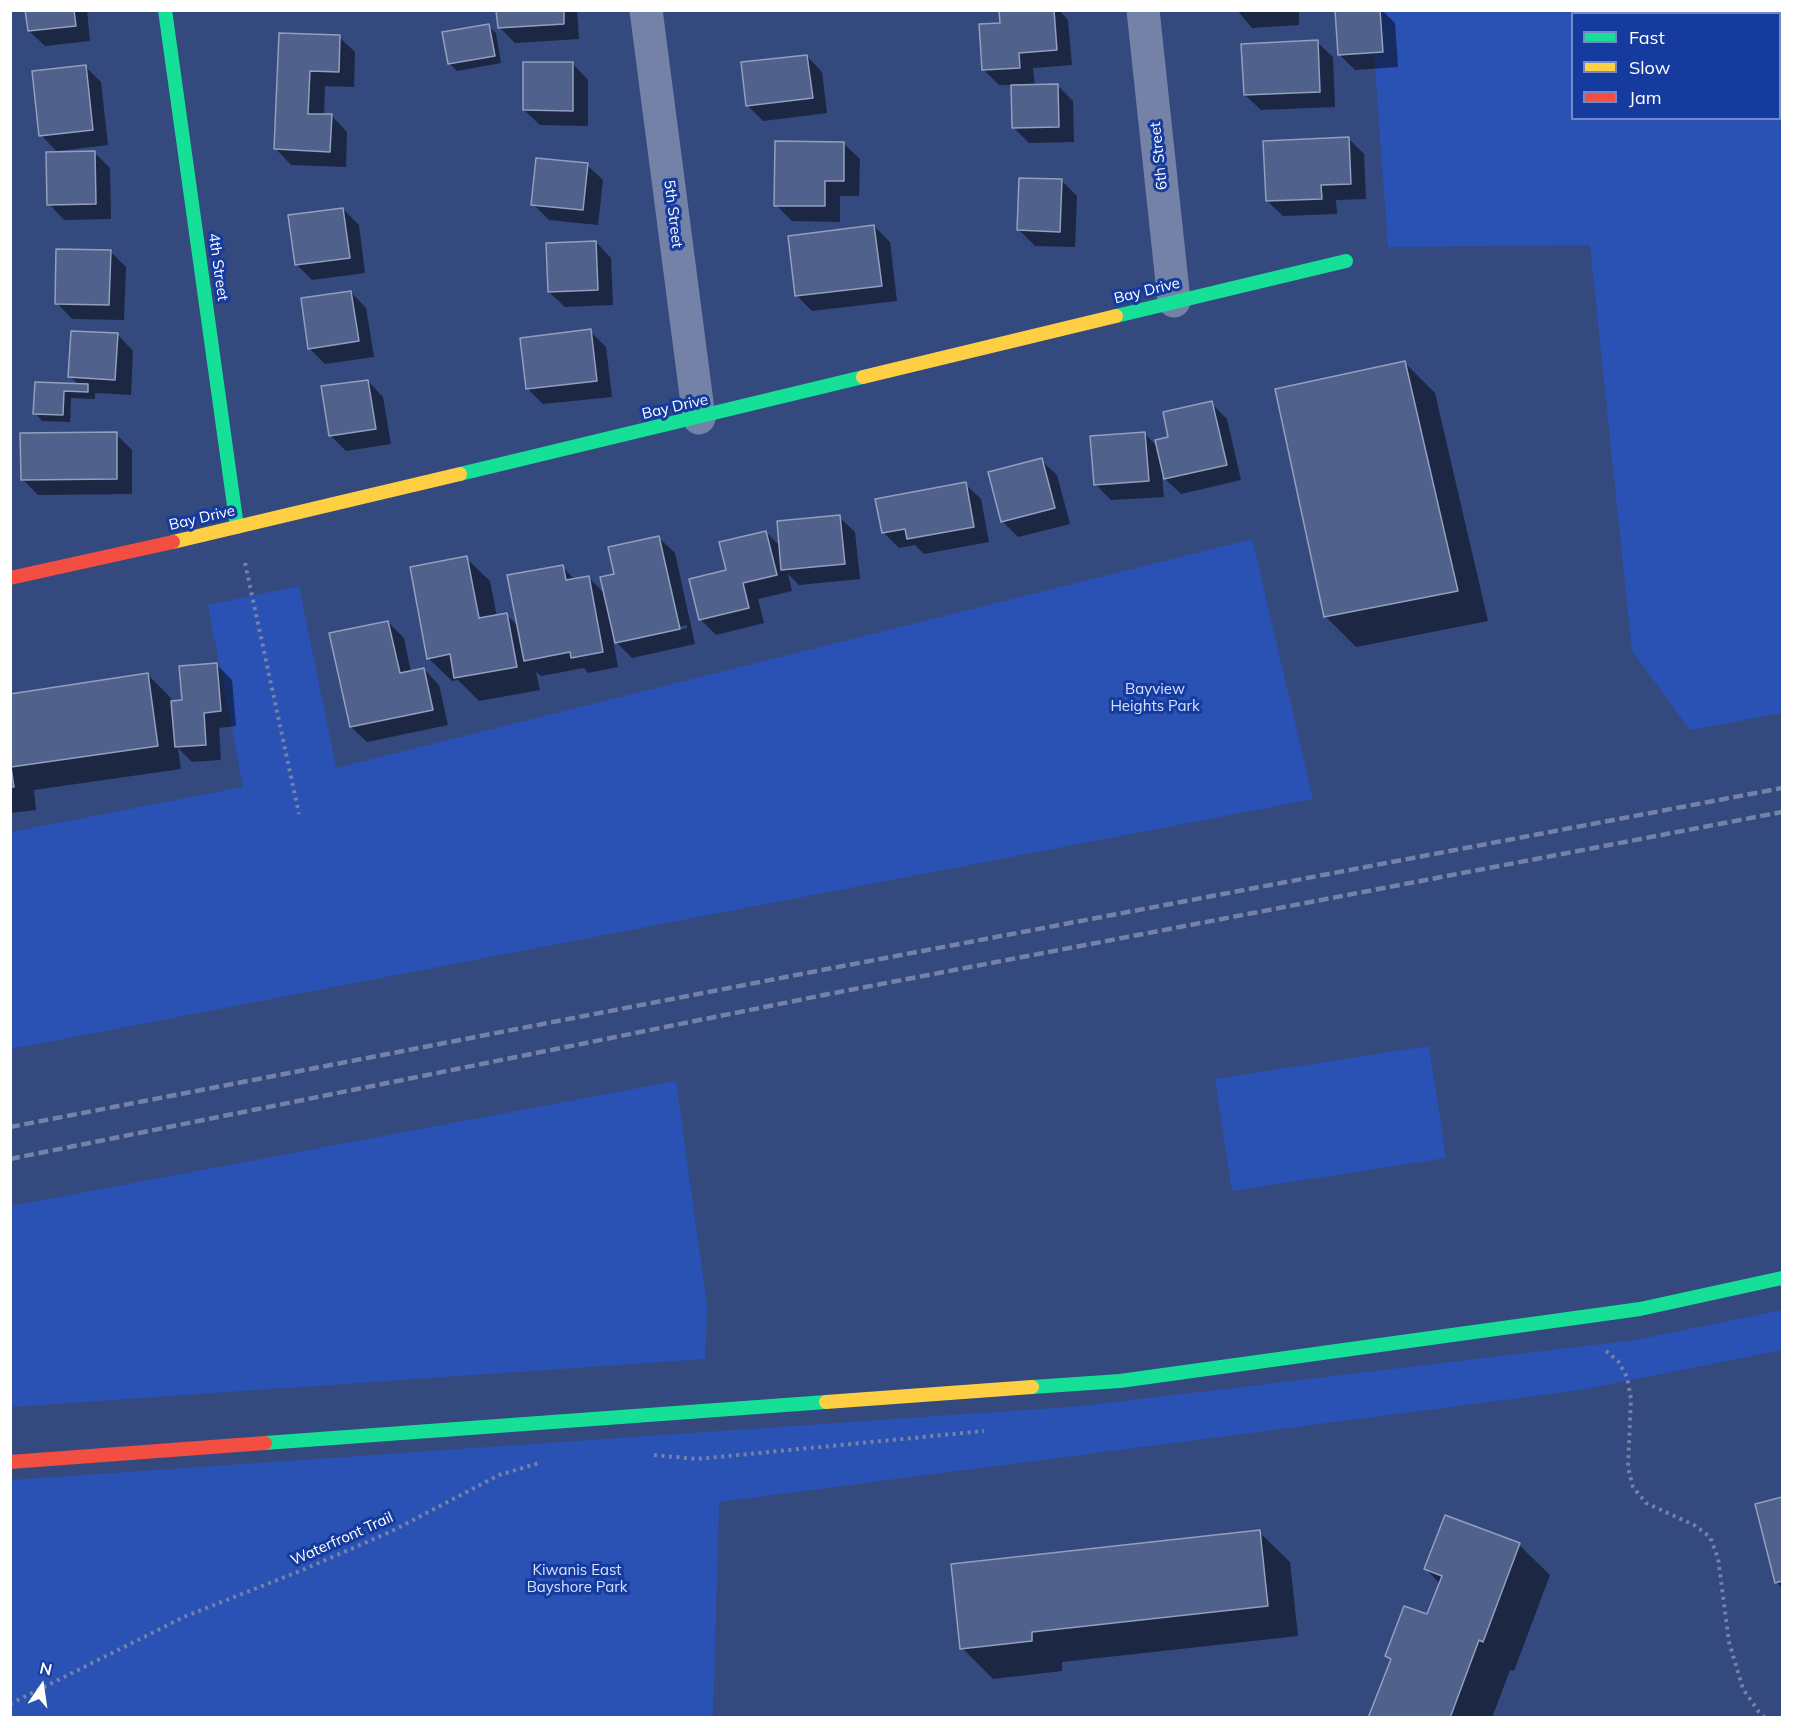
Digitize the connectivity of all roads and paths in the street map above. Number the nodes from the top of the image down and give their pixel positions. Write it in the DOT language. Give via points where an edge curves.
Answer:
graph roads {
  1 [pos="165,10"];
  2 [pos="646,10"];
  3 [pos="1143,10"];
  4 [pos="1346,261"];
  5 [pos="1174,302"];
  6 [pos="699,418"];
  7 [pos="237,527"];
  8 [pos="10,578"];
  9 [pos="298,814"];
  10 [pos="1782,1278"];
  11 [pos="1631,1399"];
  12 [pos="650,1455"];
  13 [pos="697,1459"];
  14 [pos="546,1461"];
  15 [pos="10,1462"];
  16 [pos="10,1704"];
  17 [pos="1765,1718"];
  1 -- 7 [label="street, 4th Street"];
  2 -- 6 [label="street, 5th Street"];
  3 -- 5 [label="street, 6th Street"];
  4 -- 5 [label="street, Bay Drive"];
  5 -- 6 [label="street, Bay Drive"];
  6 -- 7 [label="street, Bay Drive"];
  7 -- 8 [label="street, Bay Drive"];
  7 -- 9 [label="path"];
  10 -- 15 [label="street" via="1640,1309 1120,1381"];
  11 -- 17 [label="path" via="1628,1467 1633,1487 1646,1503 1694,1525 1710,1537 1718,1558 1729,1642 1743,1689"];
  12 -- 13 [label="path"];
  14 -- 16 [label="path, Waterfront Trail" via="500,1475 390,1532 186,1616"];
}
